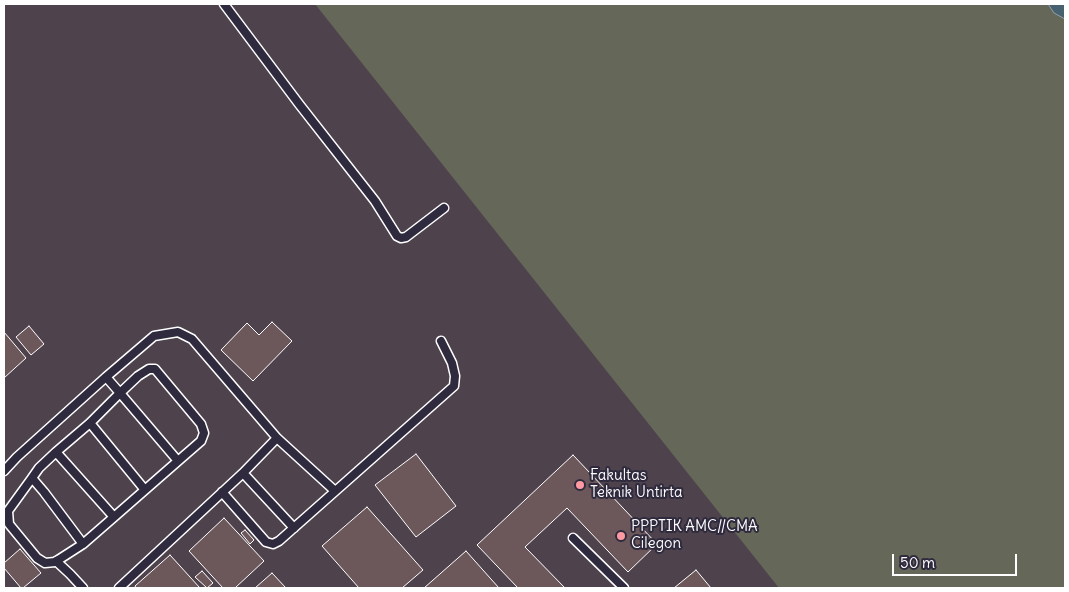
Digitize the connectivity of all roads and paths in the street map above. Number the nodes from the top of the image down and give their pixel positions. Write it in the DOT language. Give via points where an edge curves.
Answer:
graph roads {
  1 [pos="224,4"];
  2 [pos="444,208"];
  3 [pos="441,341"];
  4 [pos="106,376"];
  5 [pos="120,393"];
  6 [pos="90,423"];
  7 [pos="277,438"];
  8 [pos="56,452"];
  9 [pos="178,461"];
  10 [pos="4,470"];
  11 [pos="243,474"];
  12 [pos="32,478"];
  13 [pos="145,490"];
  14 [pos="335,491"];
  15 [pos="222,492"];
  16 [pos="114,517"];
  17 [pos="294,528"];
  18 [pos="573,538"];
  19 [pos="83,544"];
  20 [pos="56,561"];
  21 [pos="83,588"];
  22 [pos="119,588"];
  23 [pos="624,588"];
  1 -- 2 [label="lane" via="376,201 397,236 406,237"];
  3 -- 14 [label="lane" via="452,363 454,386"];
  4 -- 5 [label="lane"];
  4 -- 7 [label="lane" via="154,336 178,332 192,339"];
  4 -- 10 [label="lane"];
  5 -- 6 [label="lane"];
  5 -- 9 [label="lane"];
  5 -- 9 [label="lane" via="138,376 149,369 156,369 201,424 204,433 201,441"];
  6 -- 8 [label="lane"];
  6 -- 13 [label="lane"];
  7 -- 11 [label="lane"];
  7 -- 14 [label="lane"];
  8 -- 12 [label="lane"];
  8 -- 16 [label="lane"];
  9 -- 13 [label="lane"];
  11 -- 15 [label="lane"];
  11 -- 17 [label="lane"];
  12 -- 19 [label="lane"];
  12 -- 20 [label="lane" via="8,511 9,524 37,558 45,563"];
  13 -- 16 [label="lane"];
  14 -- 17 [label="lane"];
  15 -- 17 [label="lane" via="266,542 273,544 279,541"];
  15 -- 22 [label="lane"];
  16 -- 19 [label="lane"];
  18 -- 23 [label="lane"];
  19 -- 20 [label="lane"];
  20 -- 21 [label="lane"];
}
